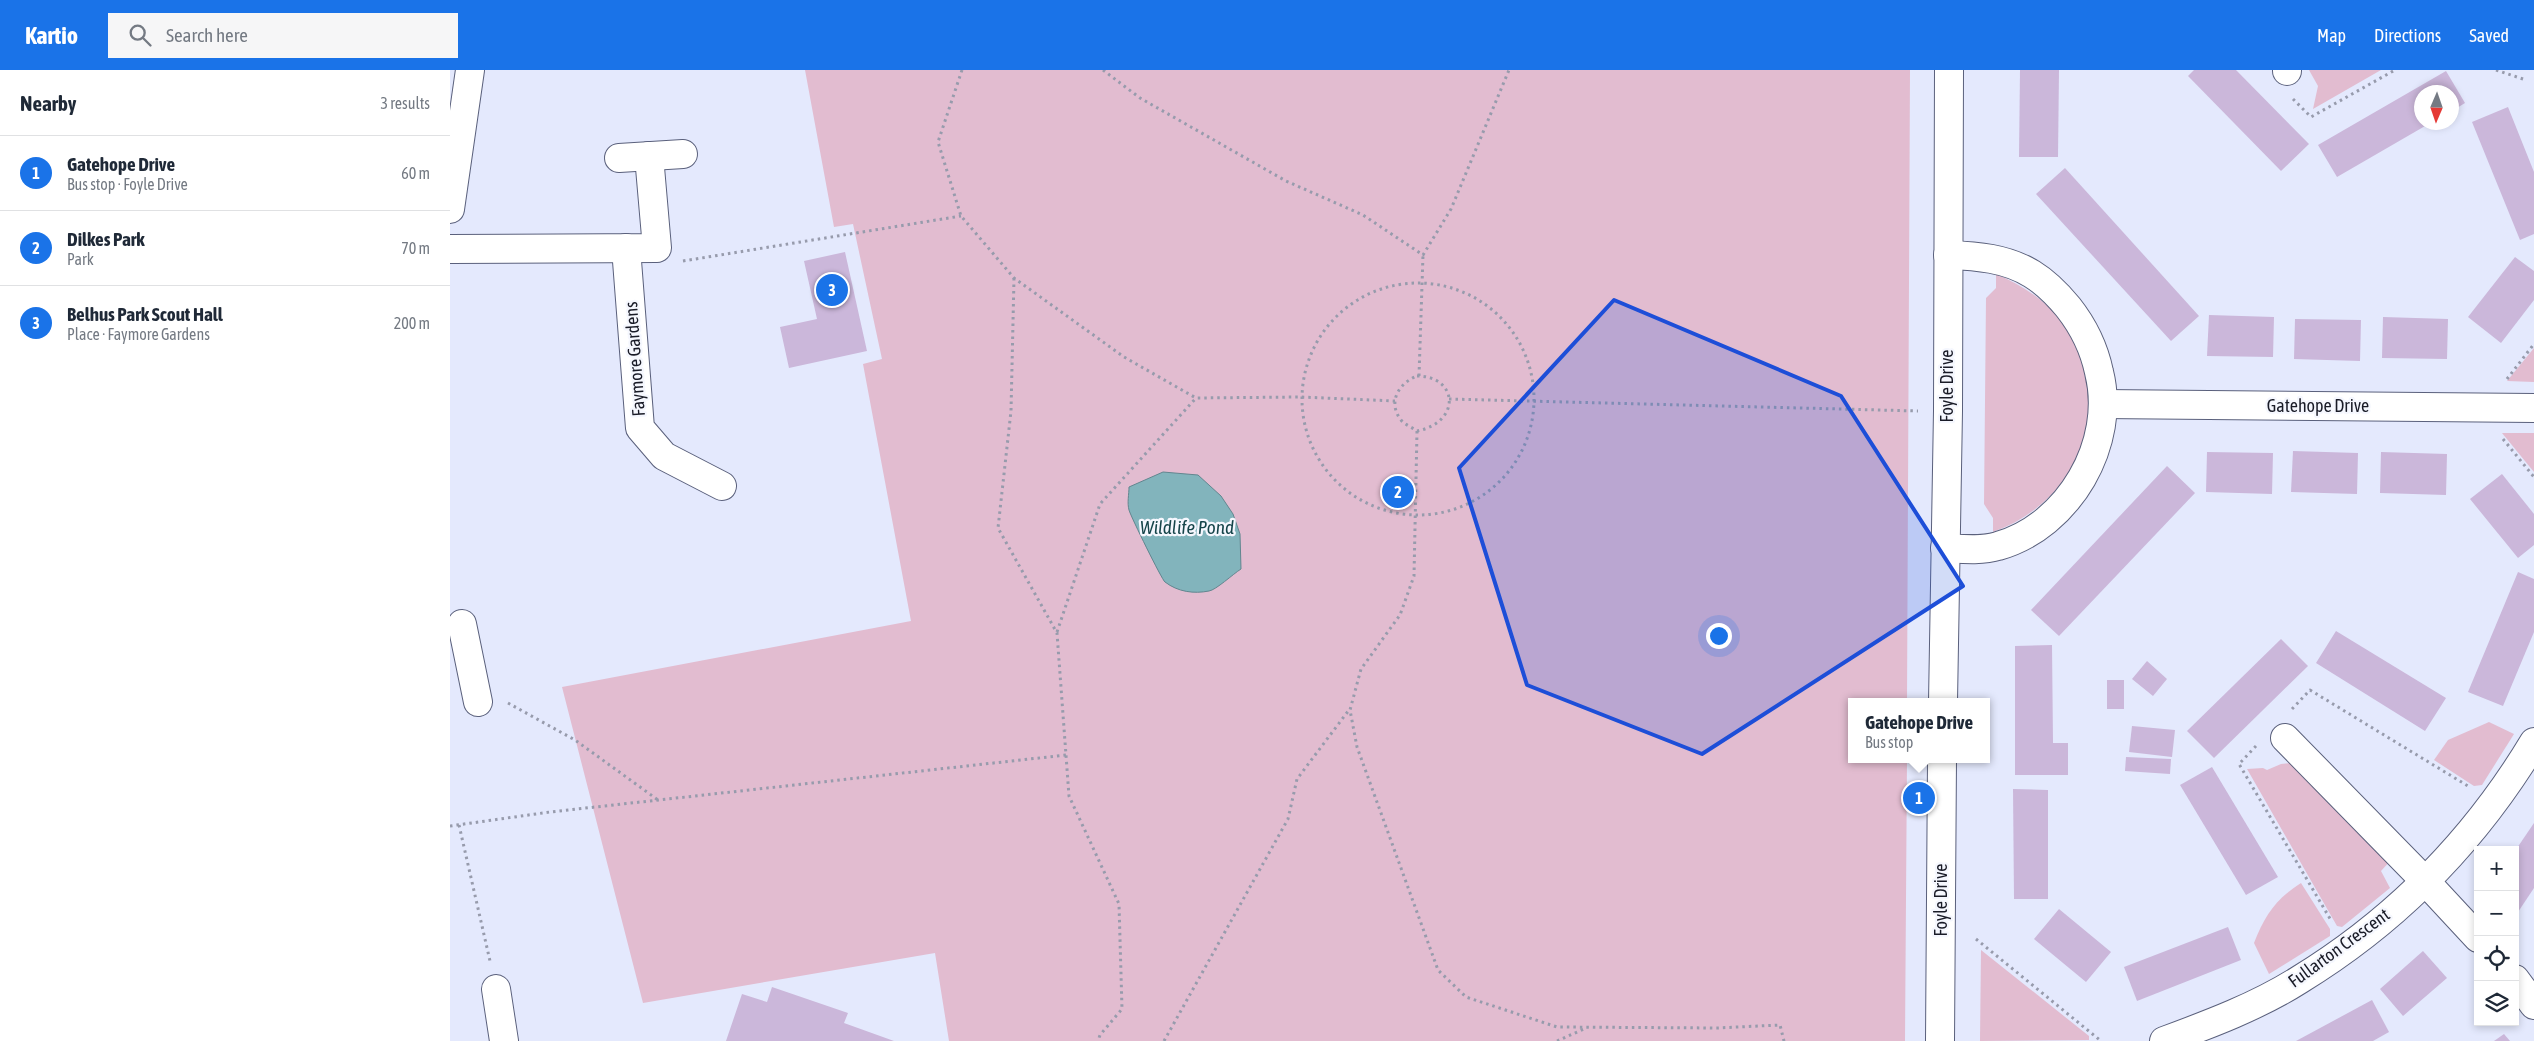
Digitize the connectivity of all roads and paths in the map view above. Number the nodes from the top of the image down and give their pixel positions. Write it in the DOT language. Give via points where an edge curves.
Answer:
graph roads {
  1 [pos="470,70"];
  2 [pos="962,70"];
  3 [pos="1103,70"];
  4 [pos="1509,70"];
  5 [pos="1949,70"];
  6 [pos="2395,70"];
  7 [pos="2496,70"];
  8 [pos="2526,80"];
  9 [pos="2311,117"];
  10 [pos="683,154"];
  11 [pos="649,156"];
  12 [pos="619,158"];
  13 [pos="450,209"];
  14 [pos="961,216"];
  15 [pos="626,248"];
  16 [pos="450,249"];
  17 [pos="1423,255"];
  18 [pos="1948,255"];
  19 [pos="676,262"];
  20 [pos="1014,278"];
  21 [pos="1423,283"];
  22 [pos="2534,344"];
  23 [pos="1420,376"];
  24 [pos="2506,380"];
  25 [pos="1301,397"];
  26 [pos="1196,398"];
  27 [pos="1449,399"];
  28 [pos="1395,401"];
  29 [pos="1534,401"];
  30 [pos="2103,404"];
  31 [pos="2534,408"];
  32 [pos="1948,411"];
  33 [pos="1416,431"];
  34 [pos="2500,435"];
  35 [pos="2534,477"];
  36 [pos="722,486"];
  37 [pos="1416,516"];
  38 [pos="1945,548"];
  39 [pos="462,624"];
  40 [pos="1057,633"];
  41 [pos="468,681"];
  42 [pos="1943,698"];
  43 [pos="1350,710"];
  44 [pos="2284,738"];
  45 [pos="2534,742"];
  46 [pos="1066,755"];
  47 [pos="1942,763"];
  48 [pos="658,800"];
  49 [pos="460,825"];
  50 [pos="450,826"];
  51 [pos="2426,882"];
  52 [pos="2476,936"];
  53 [pos="1976,939"];
  54 [pos="2516,981"];
  55 [pos="496,988"];
  56 [pos="2534,1005"];
  57 [pos="1587,1028"];
  58 [pos="504,1041"];
  59 [pos="1098,1041"];
  60 [pos="1164,1041"];
  61 [pos="1557,1041"];
  62 [pos="1784,1041"];
  63 [pos="1940,1041"];
  64 [pos="2101,1041"];
  65 [pos="2164,1041"];
  1 -- 13 [label="street"];
  2 -- 14 [label="path" via="938,142"];
  3 -- 17 [label="path" via="1140,98 1286,181 1363,215"];
  4 -- 17 [label="path" via="1451,209"];
  5 -- 18 [label="street, Foyle Drive"];
  6 -- 9 [label="path"];
  7 -- 8 [label="path"];
  10 -- 11 [label="street"];
  11 -- 12 [label="street"];
  11 -- 15 [label="street" via="657,248"];
  14 -- 19 [label="path"];
  14 -- 20 [label="path"];
  15 -- 16 [label="street"];
  15 -- 36 [label="street, Faymore Gardens" via="640,428 664,456"];
  17 -- 21 [label="path"];
  18 -- 30 [label="street" via="2003,261 2032,274 2059,296 2090,344 2100,373"];
  18 -- 32 [label="street, Foyle Drive"];
  20 -- 26 [label="path" via="1124,357"];
  20 -- 40 [label="path" via="1010,411 998,528"];
  21 -- 23 [label="path"];
  21 -- 25 [label="path" via="1384,288 1341,311 1324,329 1312,350 1304,373"];
  21 -- 29 [label="path" via="1456,289 1497,314 1525,354 1532,377"];
  22 -- 24 [label="path"];
  23 -- 27 [label="path" via="1434,378"];
  23 -- 28 [label="path" via="1401,385"];
  25 -- 26 [label="path"];
  25 -- 28 [label="path"];
  25 -- 37 [label="path" via="1303,422 1310,445 1338,484 1357,499 1380,510"];
  26 -- 40 [label="path" via="1100,504"];
  27 -- 29 [label="path"];
  27 -- 33 [label="path" via="1445,416 1439,423"];
  28 -- 33 [label="path" via="1399,418"];
  29 -- 32 [label="path"];
  29 -- 37 [label="path" via="1531,426 1523,448 1511,470 1494,487 1452,511"];
  30 -- 31 [label="street, Gatehope Drive"];
  30 -- 38 [label="street" via="2094,453 2078,486 2063,506 2020,539 1996,547"];
  32 -- 38 [label="street, Foyle Drive"];
  33 -- 37 [label="path"];
  34 -- 35 [label="path"];
  37 -- 43 [label="path" via="1414,576 1400,615 1361,669"];
  38 -- 42 [label="street, Foyle Drive"];
  39 -- 41 [label="street"];
  40 -- 46 [label="path"];
  41 -- 48 [label="path" via="575,740"];
  43 -- 57 [label="path" via="1356,747 1438,970 1466,997 1557,1027"];
  43 -- 60 [label="path" via="1297,778 1288,818"];
  44 -- 51 [label="street"];
  45 -- 51 [label="street, Fullarton Crescent" via="2516,772 2461,846"];
  46 -- 48 [label="path"];
  46 -- 59 [label="path" via="1069,796 1119,904 1122,1009"];
  47 -- 63 [label="street, Foyle Drive"];
  48 -- 49 [label="path"];
  49 -- 50 [label="path"];
  49 -- 55 [label="path"];
  51 -- 52 [label="street"];
  51 -- 65 [label="street, Fullarton Crescent" via="2363,936 2298,981 2219,1021"];
  53 -- 64 [label="path"];
  54 -- 56 [label="street"];
  55 -- 58 [label="street"];
  57 -- 61 [label="path"];
  57 -- 62 [label="path" via="1780,1025"];
}
